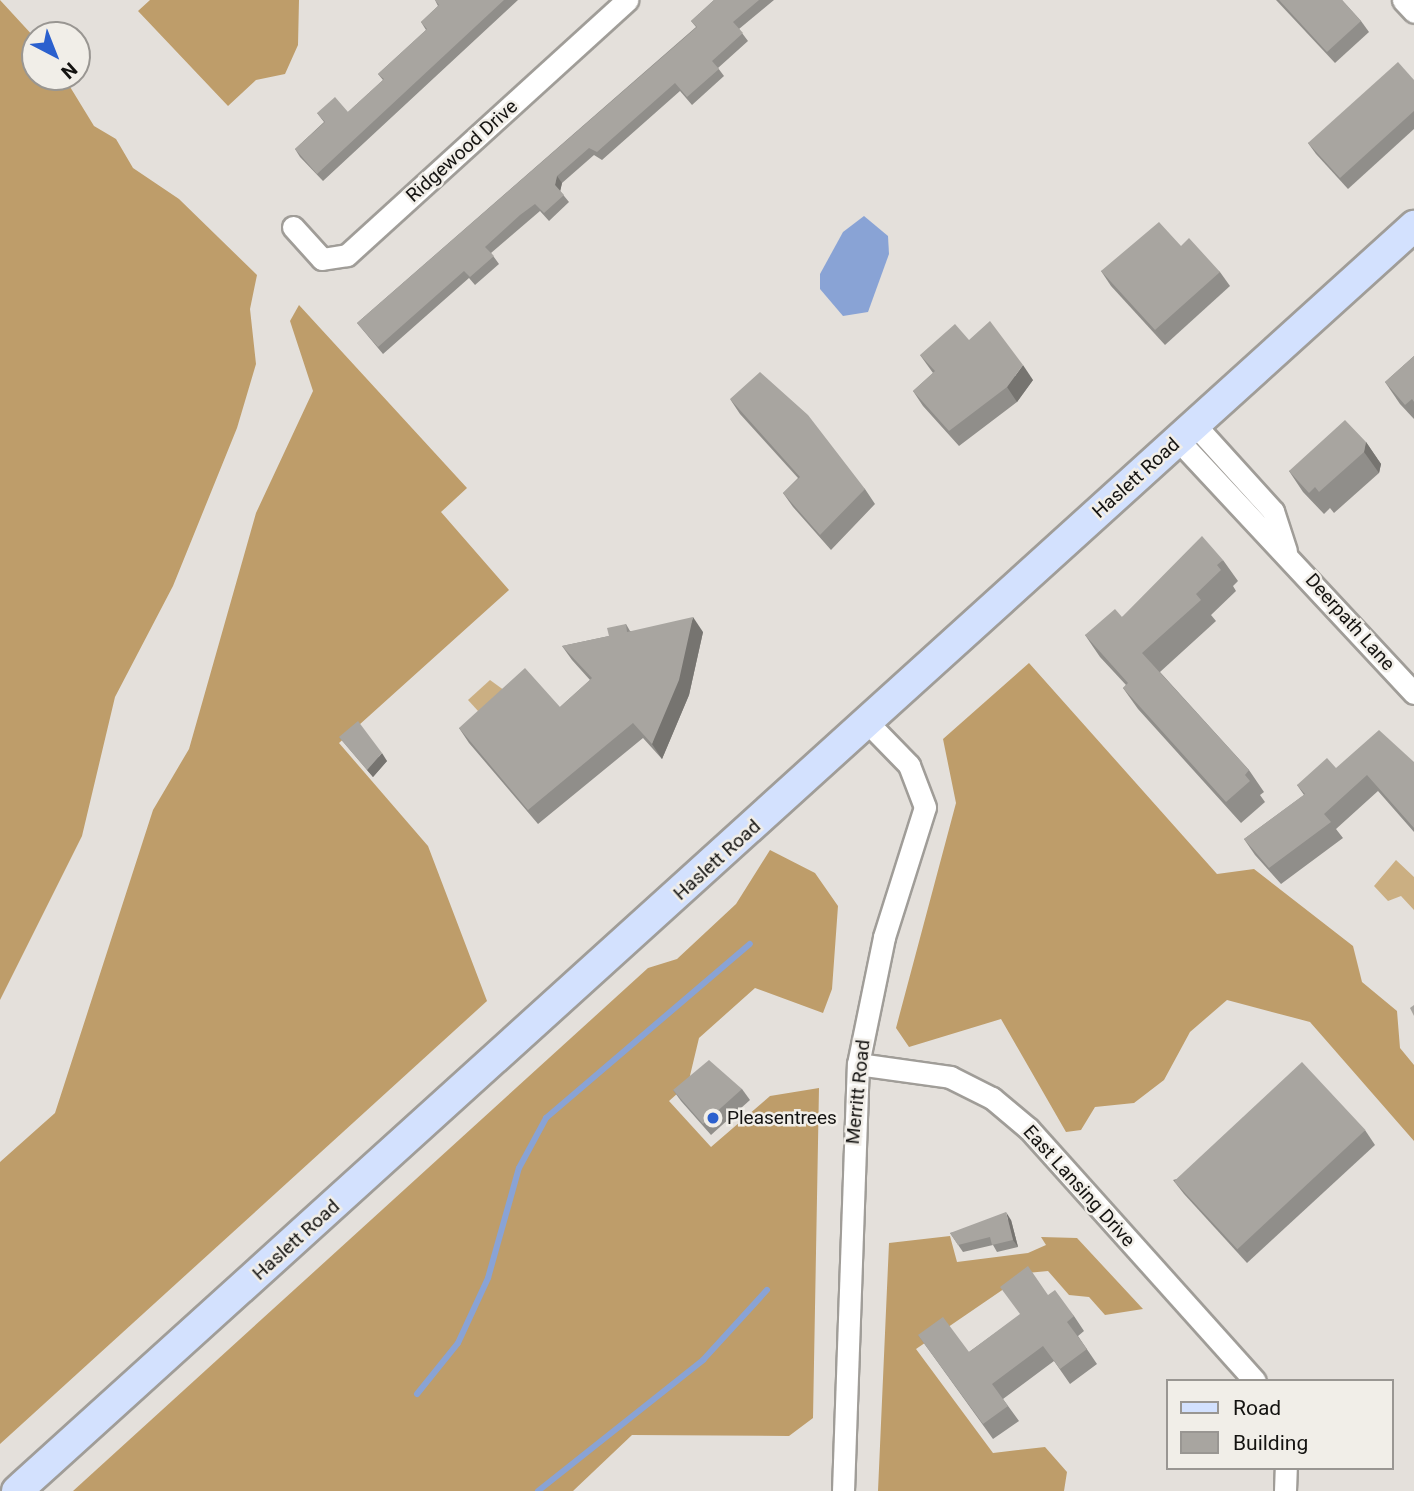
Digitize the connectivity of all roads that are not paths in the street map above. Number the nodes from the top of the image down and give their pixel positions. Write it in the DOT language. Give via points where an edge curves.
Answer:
graph roads {
  1 [pos="627,0"];
  2 [pos="1403,0"];
  3 [pos="1414,12"];
  4 [pos="1414,226"];
  5 [pos="293,227"];
  6 [pos="1187,432"];
  7 [pos="1414,693"];
  8 [pos="868,723"];
  9 [pos="859,1064"];
  10 [pos="1253,1379"];
  11 [pos="1286,1470"];
  12 [pos="17,1491"];
  13 [pos="843,1491"];
  14 [pos="1285,1491"];
  1 -- 5 [label="street, Ridgewood Drive" via="347,255 322,259"];
  2 -- 3 [label="street"];
  4 -- 6 [label="main road, Haslett Road"];
  6 -- 7 [label="street, Deerpath Lane" via="1273,511 1286,551"];
  6 -- 8 [label="main road, Haslett Road"];
  8 -- 9 [label="street, Merritt Road" via="909,765 925,807 884,937"];
  8 -- 12 [label="main road, Haslett Road"];
  9 -- 10 [label="street, East Lansing Drive" via="950,1077 1001,1105"];
  9 -- 13 [label="street, Merritt Road"];
  11 -- 14 [label="street"];
}
